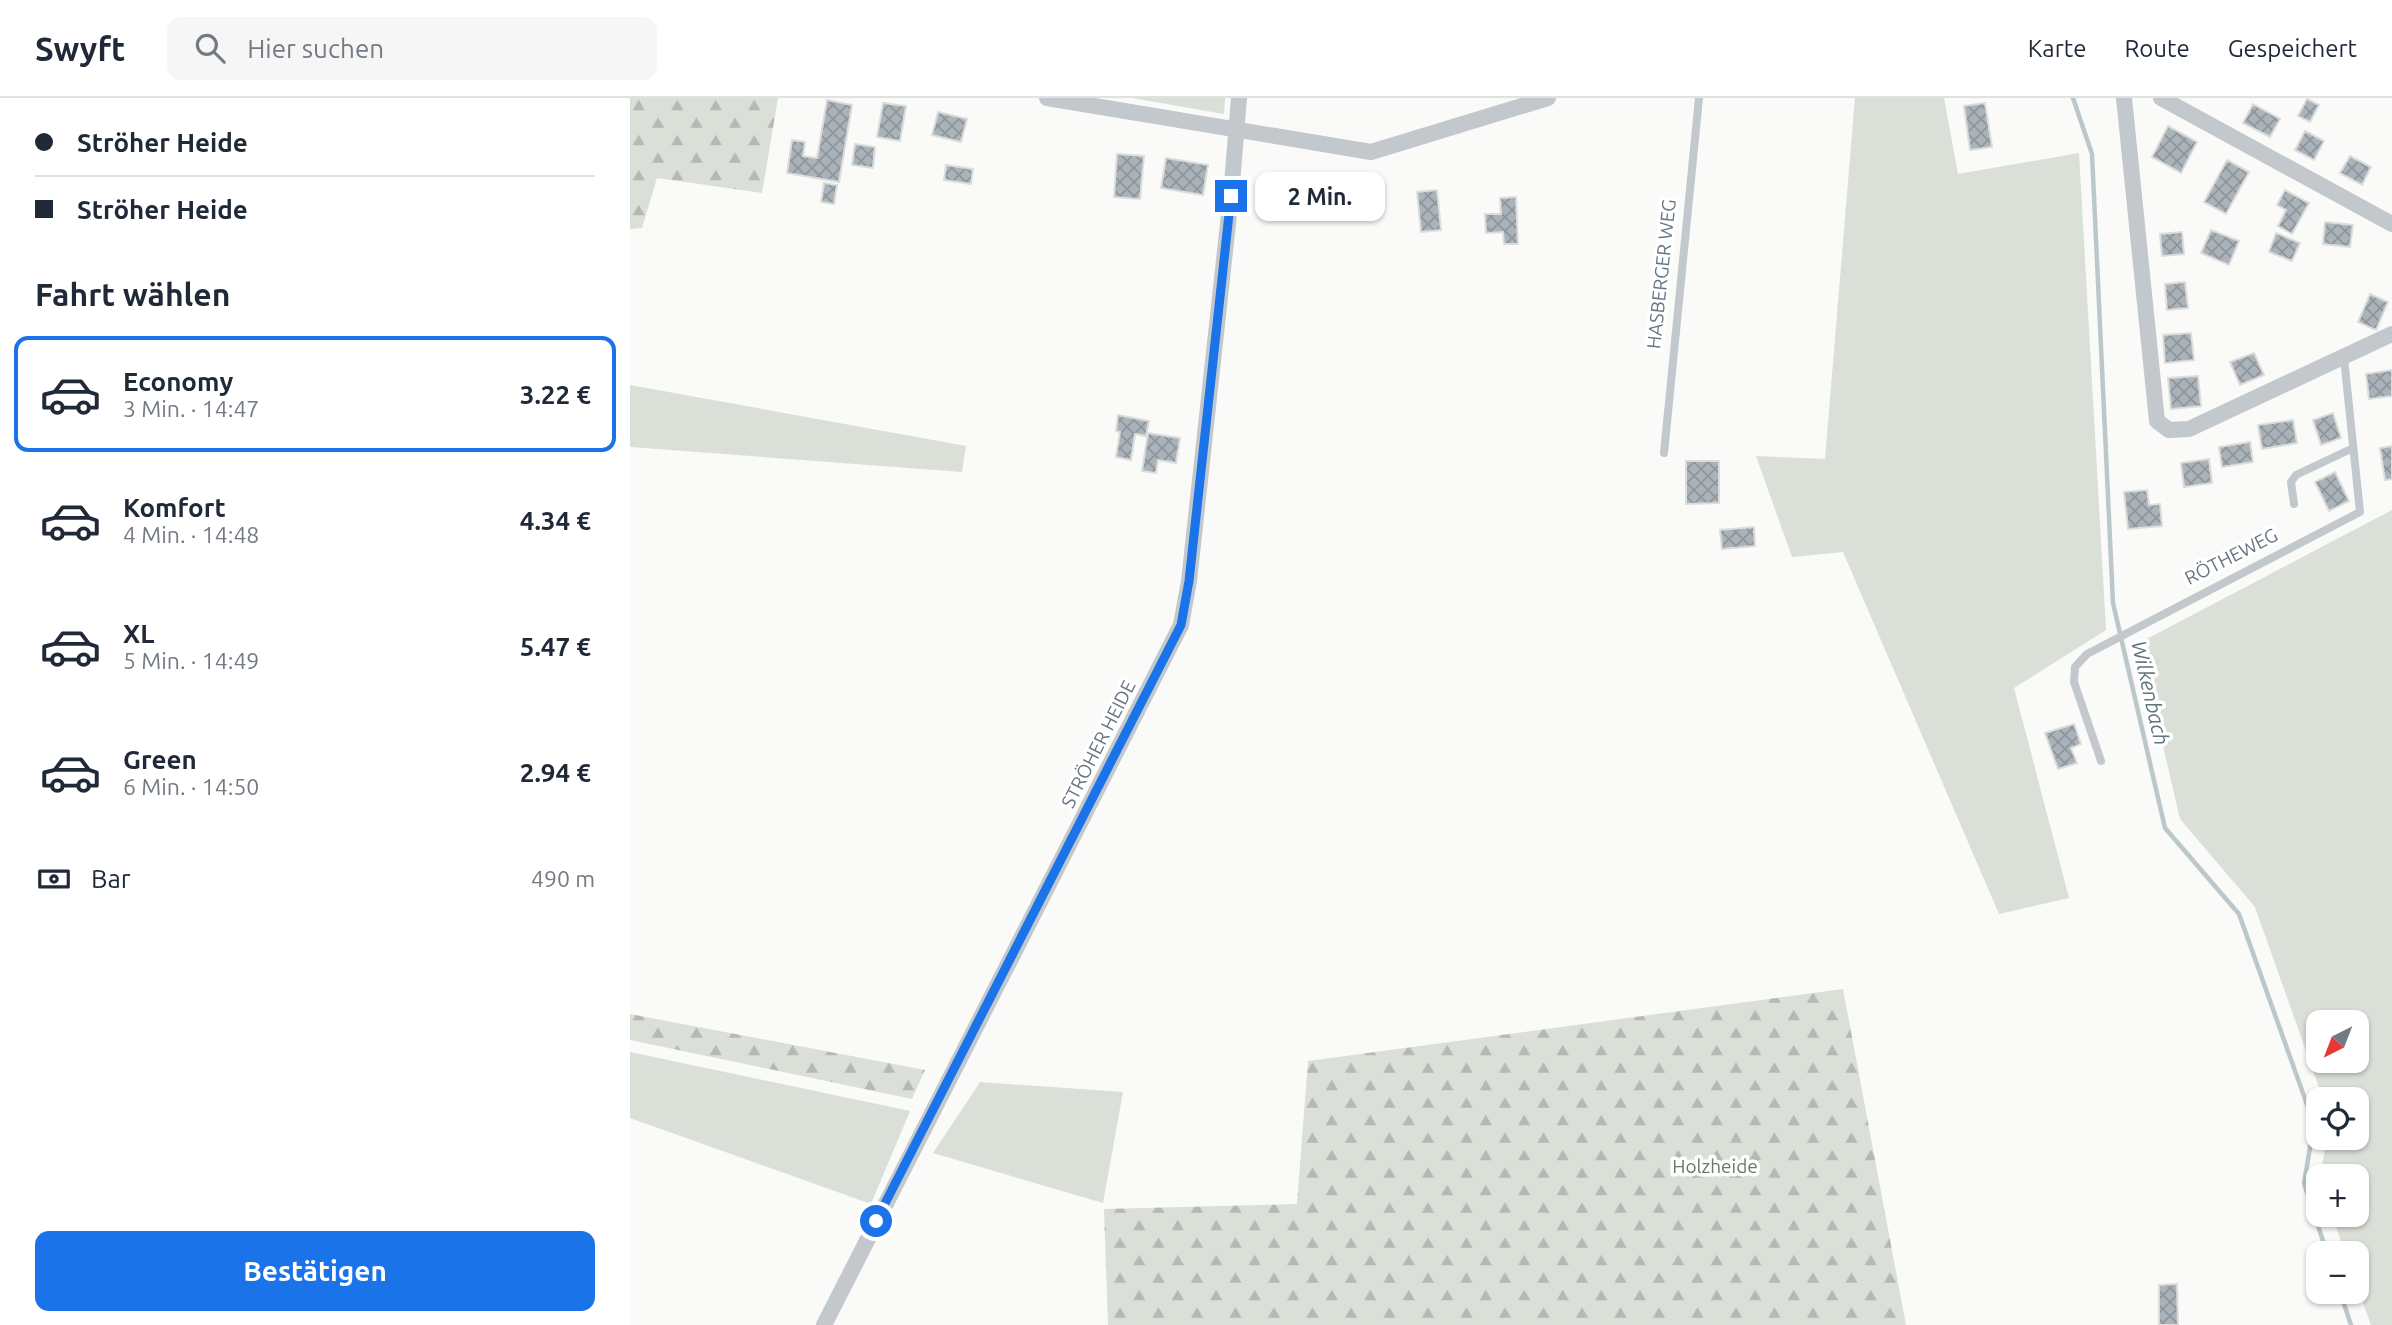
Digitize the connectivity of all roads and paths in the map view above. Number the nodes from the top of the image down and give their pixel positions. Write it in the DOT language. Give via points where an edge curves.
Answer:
graph roads {
  1 [pos="1047,98"];
  2 [pos="1238,98"];
  3 [pos="1548,98"];
  4 [pos="1699,98"];
  5 [pos="2124,98"];
  6 [pos="2170,100"];
  7 [pos="1237,130"];
  8 [pos="2392,224"];
  9 [pos="2392,334"];
  10 [pos="2344,358"];
  11 [pos="2353,448"];
  12 [pos="1664,453"];
  13 [pos="2294,504"];
  14 [pos="2101,761"];
  15 [pos="824,1325"];
  1 -- 7 [label="street"];
  2 -- 7 [label="street, STRÖHER HEIDE"];
  3 -- 7 [label="street" via="1371,152"];
  4 -- 12 [label="lane, HASBERGER WEG"];
  5 -- 10 [label="street" via="2157,421 2169,430 2189,429"];
  6 -- 8 [label="street"];
  7 -- 15 [label="street, STRÖHER HEIDE" via="1181,625"];
  9 -- 10 [label="street"];
  10 -- 11 [label="lane, RÖTHEWEG"];
  11 -- 13 [label="lane" via="2296,475 2291,482"];
  11 -- 14 [label="lane, RÖTHEWEG" via="2360,512 2087,654 2075,667 2074,682"];
}
